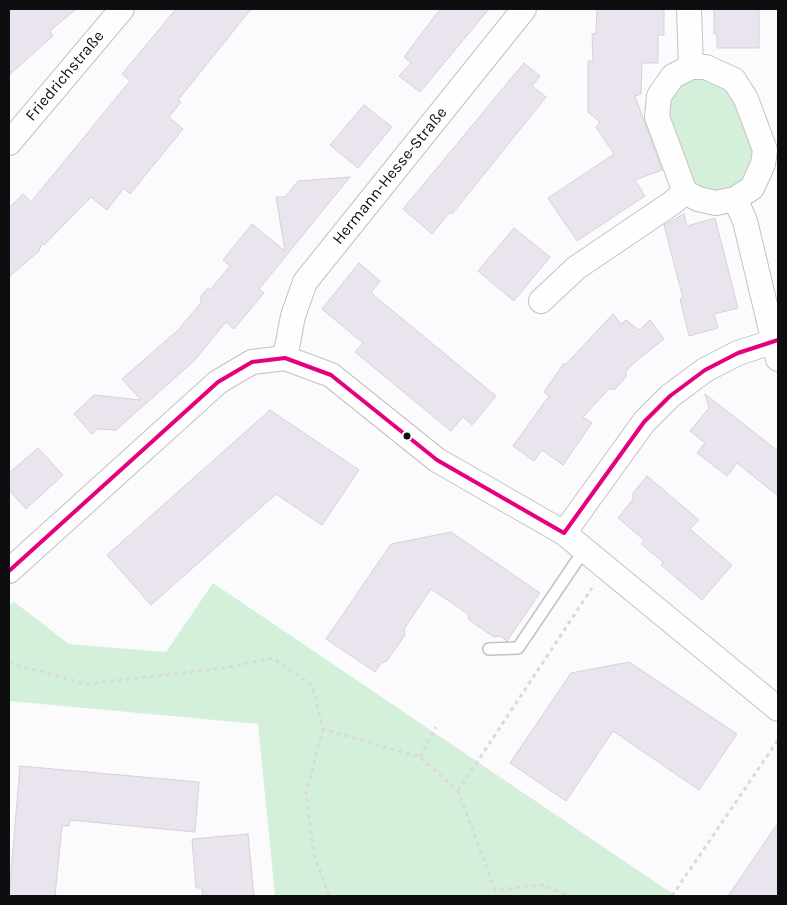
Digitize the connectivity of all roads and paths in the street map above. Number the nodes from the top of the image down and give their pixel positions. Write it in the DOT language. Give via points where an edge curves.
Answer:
graph roads {
  1 [pos="122,9"];
  2 [pos="524,9"];
  3 [pos="689,9"];
  4 [pos="691,67"];
  5 [pos="9,143"];
  6 [pos="769,174"];
  7 [pos="685,192"];
  8 [pos="735,199"];
  9 [pos="541,301"];
  10 [pos="776,346"];
  11 [pos="285,358"];
  12 [pos="564,532"];
  13 [pos="584,550"];
  14 [pos="606,567"];
  15 [pos="9,571"];
  16 [pos="489,648"];
  17 [pos="9,663"];
  18 [pos="778,709"];
  19 [pos="436,727"];
  20 [pos="323,729"];
  21 [pos="778,740"];
  22 [pos="420,757"];
  23 [pos="458,791"];
  24 [pos="495,890"];
  25 [pos="329,896"];
  26 [pos="494,896"];
  27 [pos="569,896"];
  28 [pos="672,896"];
  1 -- 5 [label="street, Friedrichstraße"];
  2 -- 11 [label="street, Hermann-Hesse-Straße" via="305,282 293,316"];
  3 -- 4 [label="street"];
  4 -- 6 [label="street" via="706,67 734,80 746,99 765,150"];
  4 -- 7 [label="street" via="672,76 659,96 657,117"];
  6 -- 8 [label="street"];
  7 -- 8 [label="street" via="716,203"];
  7 -- 9 [label="street" via="576,268"];
  8 -- 10 [label="street" via="745,221"];
  10 -- 12 [label="street" via="738,353 704,370 670,396 644,422"];
  11 -- 12 [label="street" via="331,375 437,460"];
  11 -- 15 [label="street" via="252,362 218,382"];
  12 -- 13 [label="street"];
  13 -- 14 [label="street"];
  13 -- 16 [label="lane" via="518,648"];
  14 -- 18 [label="street"];
  14 -- 23 [label="path"];
  17 -- 20 [label="path" via="87,684 224,668 272,658 312,685"];
  19 -- 22 [label="path"];
  20 -- 22 [label="path"];
  20 -- 25 [label="path" via="306,793 314,855"];
  21 -- 28 [label="path"];
  22 -- 23 [label="path"];
  23 -- 24 [label="path"];
  24 -- 26 [label="path"];
  24 -- 27 [label="path" via="542,885"];
}
